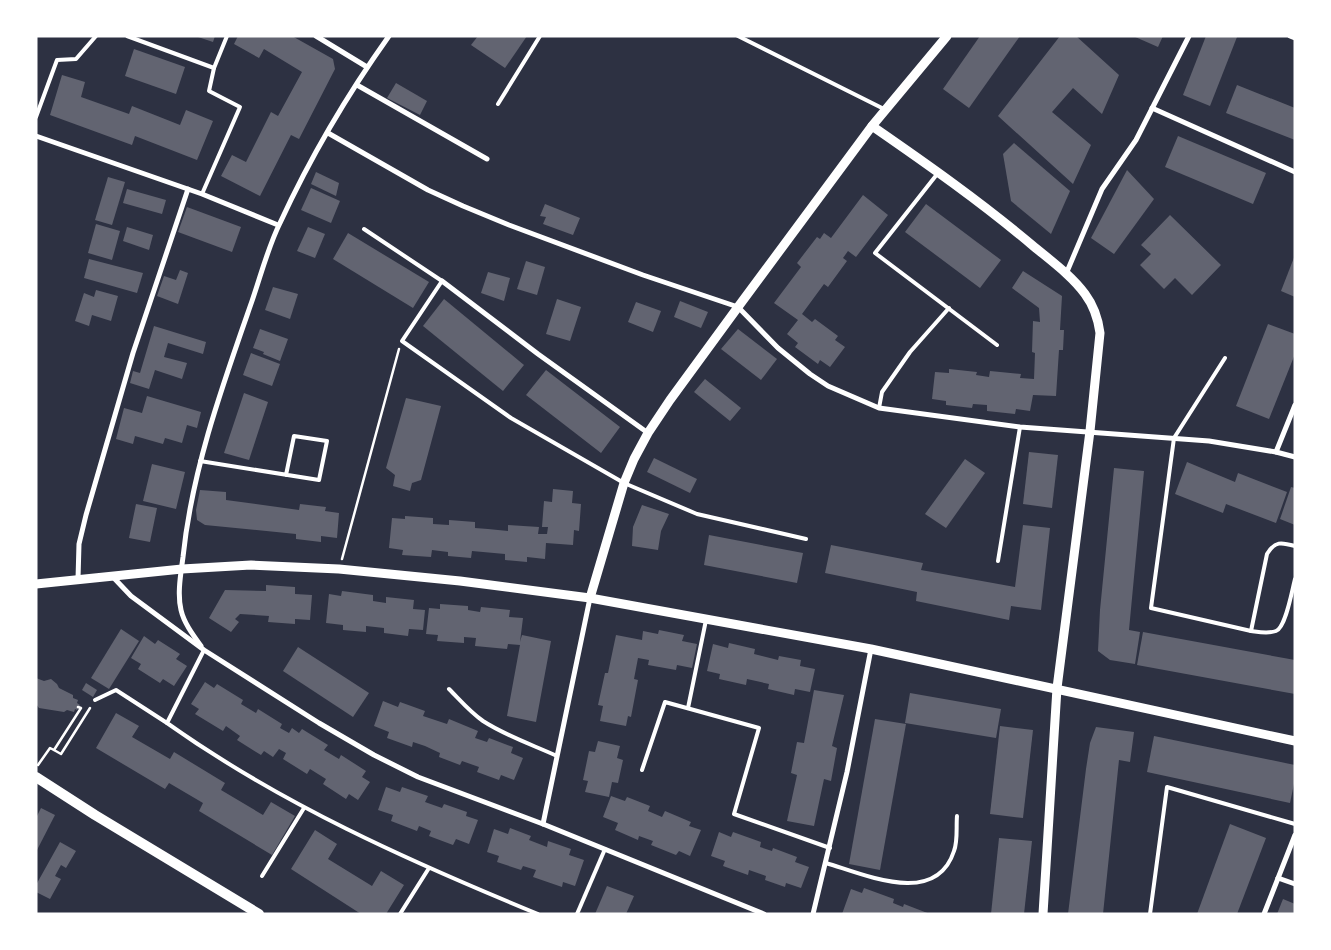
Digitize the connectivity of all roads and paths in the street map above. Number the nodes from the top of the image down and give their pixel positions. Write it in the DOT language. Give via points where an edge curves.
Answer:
graph roads {
  1 [pos="96,36"];
  2 [pos="127,36"];
  3 [pos="227,36"];
  4 [pos="316,36"];
  5 [pos="388,36"];
  6 [pos="540,36"];
  7 [pos="738,36"];
  8 [pos="946,36"];
  9 [pos="1188,36"];
  10 [pos="1290,36"];
  11 [pos="1295,38"];
  12 [pos="367,67"];
  13 [pos="214,68"];
  14 [pos="357,85"];
  15 [pos="498,104"];
  16 [pos="1152,108"];
  17 [pos="886,110"];
  18 [pos="36,117"];
  19 [pos="872,126"];
  20 [pos="328,133"];
  21 [pos="36,136"];
  22 [pos="487,159"];
  23 [pos="938,172"];
  24 [pos="1295,172"];
  25 [pos="188,189"];
  26 [pos="202,194"];
  27 [pos="278,225"];
  28 [pos="364,230"];
  29 [pos="1066,274"];
  30 [pos="442,281"];
  31 [pos="738,307"];
  32 [pos="949,308"];
  33 [pos="402,340"];
  34 [pos="997,345"];
  35 [pos="1225,358"];
  36 [pos="1295,405"];
  37 [pos="879,408"];
  38 [pos="1020,427"];
  39 [pos="1090,431"];
  40 [pos="648,433"];
  41 [pos="1174,438"];
  42 [pos="1276,452"];
  43 [pos="1295,457"];
  44 [pos="200,461"];
  45 [pos="286,475"];
  46 [pos="624,483"];
  47 [pos="806,539"];
  48 [pos="1295,546"];
  49 [pos="998,562"];
  50 [pos="182,569"];
  51 [pos="339,569"];
  52 [pos="112,576"];
  53 [pos="78,579"];
  54 [pos="1295,579"];
  55 [pos="36,584"];
  56 [pos="590,598"];
  57 [pos="706,618"];
  58 [pos="1251,631"];
  59 [pos="871,649"];
  60 [pos="204,650"];
  61 [pos="1057,688"];
  62 [pos="449,689"];
  63 [pos="95,700"];
  64 [pos="78,707"];
  65 [pos="688,708"];
  66 [pos="167,723"];
  67 [pos="1295,741"];
  68 [pos="54,750"];
  69 [pos="558,756"];
  70 [pos="36,768"];
  71 [pos="642,770"];
  72 [pos="36,777"];
  73 [pos="304,808"];
  74 [pos="957,816"];
  75 [pos="543,824"];
  76 [pos="1295,824"];
  77 [pos="1295,835"];
  78 [pos="830,848"];
  79 [pos="605,849"];
  80 [pos="826,864"];
  81 [pos="429,868"];
  82 [pos="262,876"];
  83 [pos="1278,878"];
  84 [pos="1295,884"];
  85 [pos="259,914"];
  86 [pos="400,914"];
  87 [pos="538,914"];
  88 [pos="577,914"];
  89 [pos="764,914"];
  90 [pos="813,914"];
  91 [pos="1043,914"];
  92 [pos="1150,914"];
  93 [pos="1264,914"];
  1 -- 18 [label="lane" via="76,59 57,60"];
  2 -- 13 [label="lane"];
  3 -- 13 [label="lane"];
  4 -- 12 [label="street"];
  5 -- 12 [label="street"];
  6 -- 15 [label="lane"];
  7 -- 17 [label="lane"];
  8 -- 17 [label="street"];
  9 -- 16 [label="street"];
  10 -- 11 [label="street"];
  12 -- 14 [label="street"];
  13 -- 26 [label="lane" via="209,91 240,107"];
  14 -- 20 [label="street"];
  14 -- 22 [label="street"];
  16 -- 24 [label="street"];
  16 -- 29 [label="street" via="1136,140 1102,190"];
  17 -- 19 [label="street"];
  19 -- 23 [label="street"];
  19 -- 31 [label="street"];
  20 -- 27 [label="street"];
  20 -- 31 [label="street" via="428,190 509,226"];
  21 -- 25 [label="street"];
  23 -- 29 [label="street"];
  23 -- 32 [label="lane" via="875,253"];
  25 -- 26 [label="street"];
  25 -- 53 [label="street" via="133,354 86,515 79,544"];
  26 -- 27 [label="street"];
  27 -- 44 [label="street"];
  28 -- 30 [label="lane"];
  29 -- 39 [label="street" via="1093,306 1100,333"];
  30 -- 33 [label="lane"];
  30 -- 40 [label="street"];
  31 -- 37 [label="street" via="778,348 810,374 828,386"];
  31 -- 40 [label="street"];
  32 -- 34 [label="lane"];
  32 -- 37 [label="lane" via="910,352 882,392"];
  33 -- 46 [label="lane" via="511,418"];
  33 -- 51 [label="path"];
  35 -- 41 [label="lane"];
  36 -- 42 [label="street"];
  37 -- 38 [label="street"];
  38 -- 39 [label="street"];
  38 -- 49 [label="lane"];
  39 -- 41 [label="street"];
  39 -- 61 [label="street"];
  40 -- 46 [label="street"];
  41 -- 42 [label="street"];
  41 -- 58 [label="lane" via="1151,608"];
  42 -- 43 [label="street"];
  44 -- 45 [label="lane"];
  44 -- 50 [label="street"];
  45 -- 45 [label="lane" via="319,480 326,441 294,436"];
  46 -- 47 [label="lane" via="697,514"];
  46 -- 56 [label="street"];
  48 -- 58 [label="lane" via="1278,544 1272,546 1267,554"];
  50 -- 51 [label="street" via="251,566"];
  50 -- 52 [label="street"];
  50 -- 60 [label="street" via="181,610"];
  51 -- 56 [label="street"];
  52 -- 53 [label="street"];
  52 -- 60 [label="street" via="131,596"];
  53 -- 55 [label="street"];
  54 -- 58 [label="lane" via="1283,625 1276,631"];
  56 -- 57 [label="street"];
  56 -- 69 [label="street"];
  57 -- 59 [label="street"];
  57 -- 65 [label="lane"];
  59 -- 61 [label="street"];
  59 -- 78 [label="street"];
  60 -- 66 [label="lane"];
  60 -- 75 [label="street" via="374,755 418,777"];
  61 -- 67 [label="street"];
  61 -- 91 [label="street"];
  62 -- 69 [label="lane" via="484,721"];
  63 -- 66 [label="lane" via="116,690"];
  63 -- 68 [label="path" via="61,754"];
  64 -- 68 [label="path" via="81,708"];
  65 -- 71 [label="lane" via="666,702"];
  65 -- 78 [label="lane" via="759,728 734,814"];
  66 -- 73 [label="lane"];
  68 -- 70 [label="path" via="50,748"];
  69 -- 75 [label="street"];
  72 -- 85 [label="main road"];
  73 -- 81 [label="lane"];
  73 -- 82 [label="lane"];
  74 -- 80 [label="lane" via="955,849 947,868 934,878 919,883 896,883"];
  75 -- 79 [label="street"];
  76 -- 92 [label="lane" via="1167,787"];
  77 -- 83 [label="street"];
  78 -- 80 [label="street"];
  79 -- 88 [label="lane"];
  79 -- 89 [label="street"];
  80 -- 90 [label="street"];
  81 -- 86 [label="lane"];
  81 -- 87 [label="lane"];
  83 -- 84 [label="street"];
  83 -- 93 [label="street"];
}
